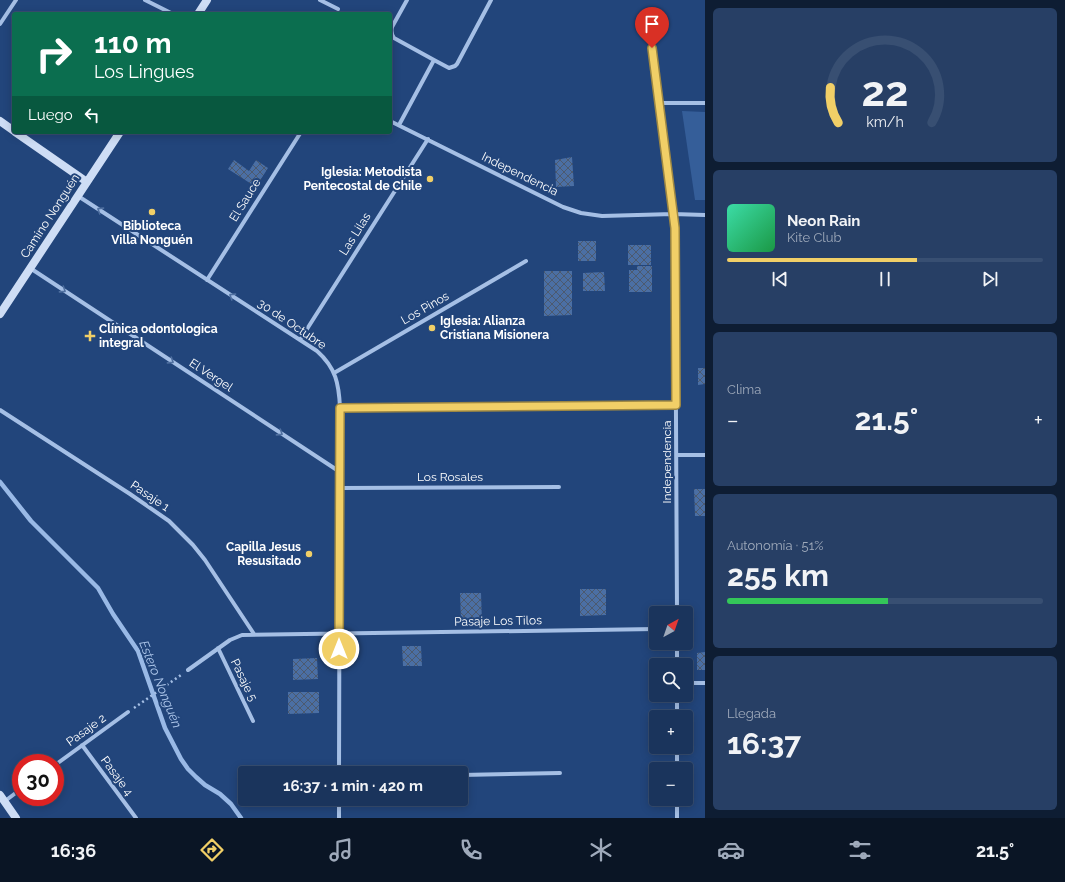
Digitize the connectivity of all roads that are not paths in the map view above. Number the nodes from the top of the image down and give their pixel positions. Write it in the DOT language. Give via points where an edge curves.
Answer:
graph roads {
  1 [pos="16,0"];
  2 [pos="145,0"];
  3 [pos="207,0"];
  4 [pos="320,0"];
  5 [pos="407,0"];
  6 [pos="491,0"];
  7 [pos="338,9"];
  8 [pos="169,12"];
  9 [pos="199,12"];
  10 [pos="649,21"];
  11 [pos="0,24"];
  12 [pos="392,27"];
  13 [pos="392,35"];
  14 [pos="434,60"];
  15 [pos="659,103"];
  16 [pos="705,103"];
  17 [pos="0,121"];
  18 [pos="392,121"];
  19 [pos="399,125"];
  20 [pos="12,130"];
  21 [pos="17,134"];
  22 [pos="119,134"];
  23 [pos="299,134"];
  24 [pos="428,139"];
  25 [pos="87,182"];
  26 [pos="78,196"];
  27 [pos="673,214"];
  28 [pos="705,215"];
  29 [pos="526,261"];
  30 [pos="30,268"];
  31 [pos="207,280"];
  32 [pos="0,314"];
  33 [pos="300,340"];
  34 [pos="334,373"];
  35 [pos="676,405"];
  36 [pos="340,408"];
  37 [pos="0,410"];
  38 [pos="677,455"];
  39 [pos="705,455"];
  40 [pos="340,472"];
  41 [pos="559,487"];
  42 [pos="340,488"];
  43 [pos="678,606"];
  44 [pos="649,629"];
  45 [pos="254,634"];
  46 [pos="340,634"];
  47 [pos="218,648"];
  48 [pos="188,670"];
  49 [pos="705,683"];
  50 [pos="693,684"];
  51 [pos="128,712"];
  52 [pos="253,721"];
  53 [pos="82,745"];
  54 [pos="64,758"];
  55 [pos="339,766"];
  56 [pos="560,773"];
  57 [pos="468,775"];
  58 [pos="12,793"];
  59 [pos="2,798"];
  60 [pos="339,806"];
  61 [pos="677,806"];
  62 [pos="16,818"];
  63 [pos="136,818"];
  64 [pos="339,818"];
  65 [pos="677,818"];
  1 -- 11 [label="street"];
  2 -- 8 [label="street"];
  3 -- 9 [label="main road"];
  4 -- 7 [label="street"];
  5 -- 12 [label="street"];
  6 -- 14 [label="street" via="457,64 449,68"];
  10 -- 15 [label="street, Independencia"];
  13 -- 14 [label="street" via="396,40"];
  14 -- 19 [label="street"];
  15 -- 16 [label="street"];
  15 -- 27 [label="street, Independencia"];
  17 -- 20 [label="main road"];
  18 -- 19 [label="street, Independencia"];
  19 -- 24 [label="street, Independencia"];
  21 -- 25 [label="main road"];
  22 -- 25 [label="main road, Camino Nonguén"];
  23 -- 31 [label="street, El Sauce"];
  24 -- 27 [label="street, Independencia" via="564,207 581,213 602,216"];
  24 -- 33 [label="street, Las Lilas"];
  25 -- 26 [label="main road, Camino Nonguén"];
  26 -- 30 [label="main road, Camino Nonguén"];
  31 -- 26 [label="street, 30 de Octubre, one-way"];
  27 -- 28 [label="street"];
  27 -- 35 [label="street, Independencia"];
  29 -- 34 [label="street, Los Pinos"];
  30 -- 32 [label="main road, Camino Nonguén"];
  30 -- 40 [label="street, El Vergel, one-way"];
  33 -- 31 [label="street, 30 de Octubre, one-way"];
  33 -- 34 [label="street, 30 de Octubre" via="323,357"];
  34 -- 36 [label="street, 30 de Octubre"];
  35 -- 36 [label="street"];
  35 -- 38 [label="street, Independencia"];
  36 -- 40 [label="street, 30 de Octubre"];
  37 -- 45 [label="street, Pasaje 1" via="169,521 205,560"];
  38 -- 39 [label="street"];
  38 -- 43 [label="street, Independencia"];
  40 -- 42 [label="street, 30 de Octubre"];
  41 -- 42 [label="street, Los Rosales"];
  42 -- 46 [label="street, 30 de Octubre"];
  44 -- 46 [label="street, Pasaje Los Tilos"];
  45 -- 46 [label="street"];
  45 -- 47 [label="street" via="236,636"];
  46 -- 55 [label="street, 30 de Octubre"];
  47 -- 48 [label="street"];
  47 -- 52 [label="street, Pasaje 5"];
  49 -- 50 [label="street"];
  51 -- 53 [label="street, Pasaje 2"];
  53 -- 54 [label="street, Pasaje 2"];
  53 -- 63 [label="street, Pasaje 4"];
  56 -- 57 [label="street"];
  58 -- 59 [label="street"];
  59 -- 62 [label="main road"];
  60 -- 64 [label="street"];
  61 -- 65 [label="street"];
}
